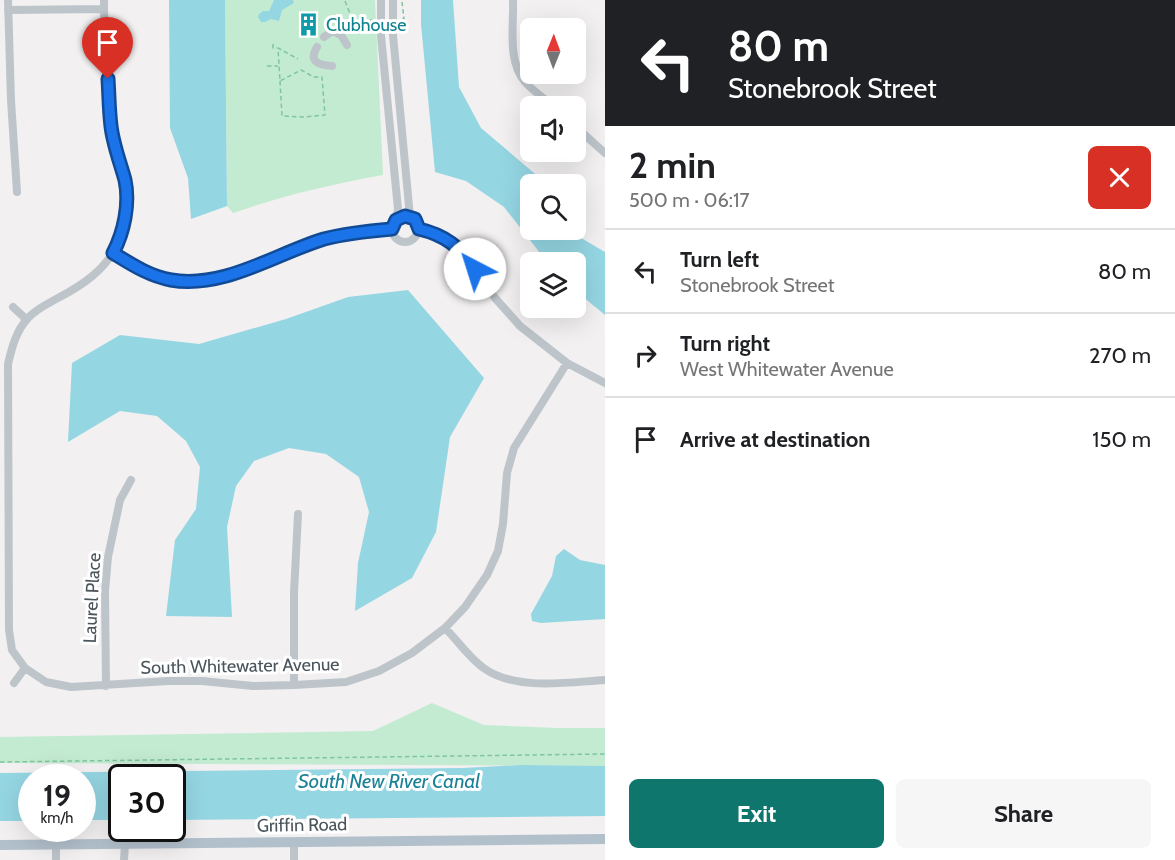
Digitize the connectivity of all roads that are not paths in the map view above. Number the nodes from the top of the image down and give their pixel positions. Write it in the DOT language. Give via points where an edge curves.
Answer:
graph roads {
  1 [pos="381,0"];
  2 [pos="393,0"];
  3 [pos="513,0"];
  4 [pos="8,5"];
  5 [pos="104,5"];
  6 [pos="324,37"];
  7 [pos="347,45"];
  8 [pos="317,47"];
  9 [pos="332,66"];
  10 [pos="542,96"];
  11 [pos="586,136"];
  12 [pos="605,153"];
  13 [pos="17,192"];
  14 [pos="410,217"];
  15 [pos="396,220"];
  16 [pos="392,229"];
  17 [pos="419,229"];
  18 [pos="113,253"];
  19 [pos="13,307"];
  20 [pos="26,320"];
  21 [pos="567,363"];
  22 [pos="605,383"];
  23 [pos="131,480"];
  24 [pos="298,514"];
  25 [pos="445,628"];
  26 [pos="26,669"];
  27 [pos="605,680"];
  28 [pos="14,683"];
  29 [pos="294,685"];
  30 [pos="106,686"];
  31 [pos="605,839"];
  32 [pos="294,842"];
  33 [pos="125,844"];
  34 [pos="0,845"];
  35 [pos="56,845"];
  36 [pos="56,860"];
  37 [pos="124,860"];
  38 [pos="294,860"];
  1 -- 15 [label="street"];
  2 -- 14 [label="street"];
  3 -- 10 [label="street" via="517,68"];
  4 -- 5 [label="street"];
  4 -- 13 [label="street"];
  5 -- 18 [label="street" via="111,125 127,200"];
  6 -- 7 [label="street" via="332,31"];
  8 -- 9 [label="street" via="314,60 319,65"];
  11 -- 12 [label="street"];
  14 -- 15 [label="street"];
  14 -- 17 [label="street"];
  15 -- 16 [label="street"];
  16 -- 17 [label="street" via="396,238 405,242 415,238"];
  16 -- 18 [label="street" via="352,232 225,277 194,281 170,280 143,271"];
  17 -- 21 [label="street" via="451,241 520,326"];
  18 -- 20 [label="street" via="81,286 38,309"];
  19 -- 20 [label="street"];
  20 -- 26 [label="street" via="13,341 8,364 9,630 12,650"];
  21 -- 22 [label="street"];
  21 -- 25 [label="street, South Whitewater Avenue" via="514,448 507,473 498,551 488,575"];
  23 -- 30 [label="street, Laurel Place" via="120,500 108,558"];
  24 -- 29 [label="street"];
  25 -- 27 [label="street" via="484,669 511,680 542,684"];
  25 -- 29 [label="street, South Whitewater Avenue" via="379,671 346,682"];
  26 -- 28 [label="street"];
  26 -- 30 [label="street, South Whitewater Avenue" via="46,682 71,687"];
  29 -- 30 [label="street, South Whitewater Avenue" via="168,681"];
  31 -- 32 [label="main road, Griffin Road"];
  32 -- 33 [label="main road, Griffin Road"];
  32 -- 38 [label="street"];
  33 -- 35 [label="main road, Griffin Road"];
  33 -- 37 [label="street"];
  34 -- 35 [label="main road, Griffin Road"];
  35 -- 36 [label="street"];
}
